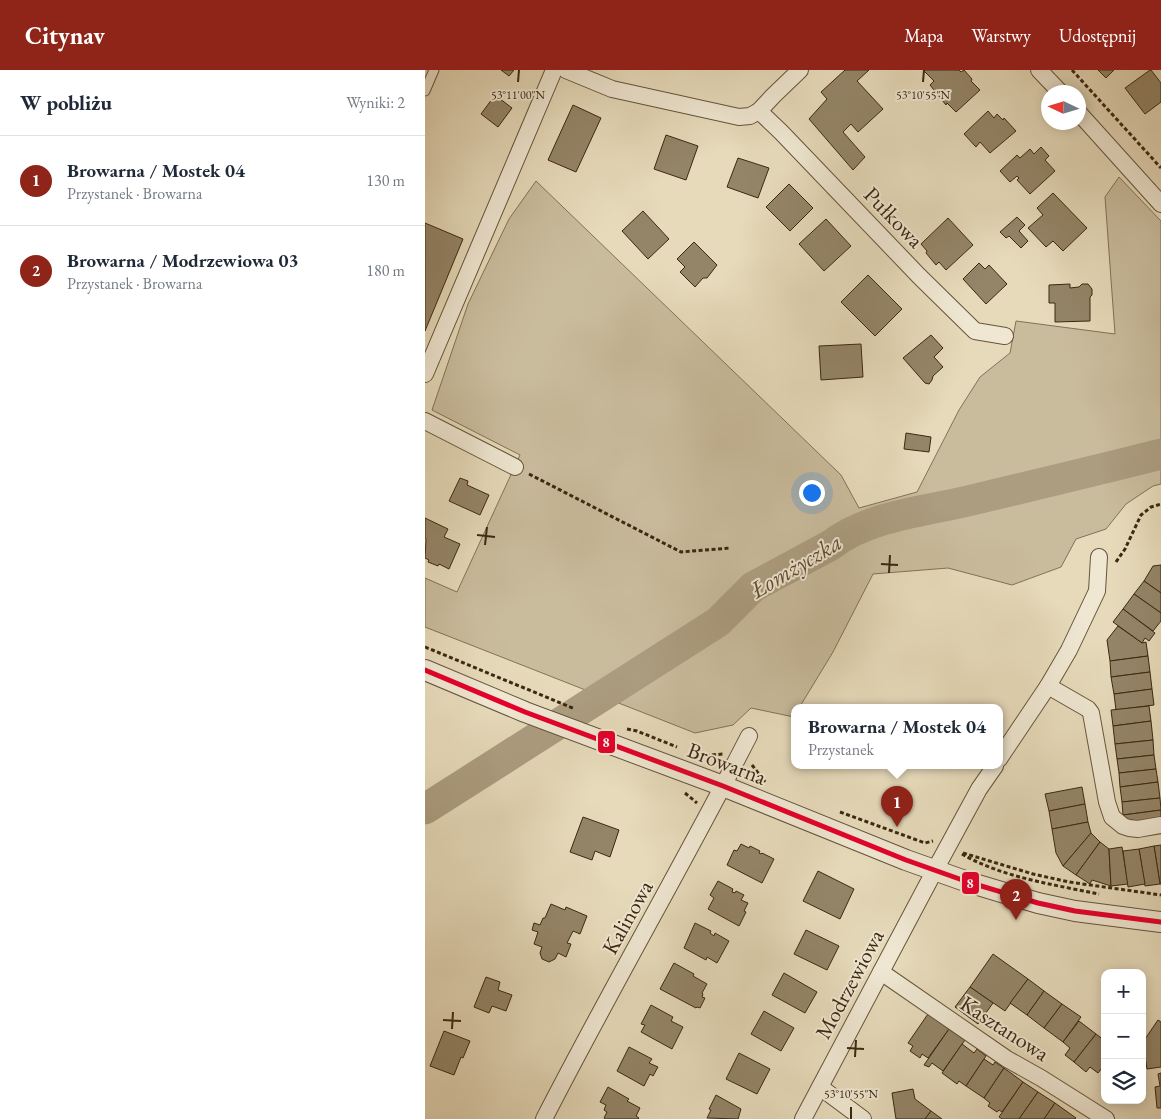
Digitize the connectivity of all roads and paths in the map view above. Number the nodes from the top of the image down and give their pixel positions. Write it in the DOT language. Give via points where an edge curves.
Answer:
graph roads {
  1 [pos="434,70"];
  2 [pos="554,70"];
  3 [pos="566,70"];
  4 [pos="800,70"];
  5 [pos="1039,70"];
  6 [pos="1072,70"];
  7 [pos="1053,85"];
  8 [pos="425,91"];
  9 [pos="759,112"];
  10 [pos="1086,121"];
  11 [pos="1161,168"];
  12 [pos="1161,204"];
  13 [pos="1005,336"];
  14 [pos="425,374"];
  15 [pos="425,421"];
  16 [pos="515,467"];
  17 [pos="1161,504"];
  18 [pos="730,548"];
  19 [pos="1099,557"];
  20 [pos="1097,591"];
  21 [pos="425,647"];
  22 [pos="425,670"];
  23 [pos="1047,686"];
  24 [pos="542,696"];
  25 [pos="622,728"];
  26 [pos="749,736"];
  27 [pos="685,750"];
  28 [pos="1003,753"];
  29 [pos="693,754"];
  30 [pos="737,759"];
  31 [pos="993,769"];
  32 [pos="766,783"];
  33 [pos="723,786"];
  34 [pos="679,787"];
  35 [pos="700,806"];
  36 [pos="839,812"];
  37 [pos="1161,825"];
  38 [pos="954,850"];
  39 [pos="935,870"];
  40 [pos="1103,894"];
  41 [pos="1161,895"];
  42 [pos="1161,922"];
  43 [pos="881,972"];
  44 [pos="820,1087"];
  45 [pos="544,1119"];
  46 [pos="803,1119"];
  47 [pos="863,1119"];
  48 [pos="1106,1119"];
  1 -- 8 [label="lane"];
  2 -- 14 [label="street"];
  3 -- 9 [label="street" via="612,89 720,114 739,117"];
  4 -- 9 [label="street"];
  5 -- 7 [label="street"];
  6 -- 11 [label="path"];
  9 -- 13 [label="street, Pułkowa" via="975,331"];
  10 -- 12 [label="street"];
  15 -- 16 [label="street"];
  16 -- 18 [label="path" via="681,552"];
  17 -- 20 [label="path" via="1151,507 1141,516 1125,549"];
  19 -- 20 [label="street"];
  20 -- 23 [label="street" via="1069,650"];
  21 -- 24 [label="path"];
  22 -- 33 [label="street, Browarna" via="525,712"];
  23 -- 28 [label="street"];
  23 -- 37 [label="street" via="1091,713 1107,802 1113,817 1129,828"];
  25 -- 27 [label="path"];
  26 -- 30 [label="street, Kalinowa"];
  29 -- 30 [label="path" via="722,753"];
  30 -- 32 [label="path" via="752,765"];
  30 -- 33 [label="street, Kalinowa"];
  31 -- 38 [label="street, Modrzewiowa" via="979,789"];
  33 -- 39 [label="street, Browarna"];
  33 -- 45 [label="street, Kalinowa"];
  34 -- 35 [label="path"];
  36 -- 38 [label="path"];
  38 -- 39 [label="street, Modrzewiowa"];
  38 -- 40 [label="path" via="1006,872"];
  38 -- 41 [label="path" via="1069,882"];
  39 -- 42 [label="street, Browarna" via="1038,903"];
  39 -- 43 [label="street, Modrzewiowa"];
  43 -- 44 [label="street, Modrzewiowa"];
  43 -- 48 [label="street, Kasztanowa" via="1007,1059"];
  44 -- 46 [label="street, Modrzewiowa"];
  44 -- 47 [label="street"];
}
